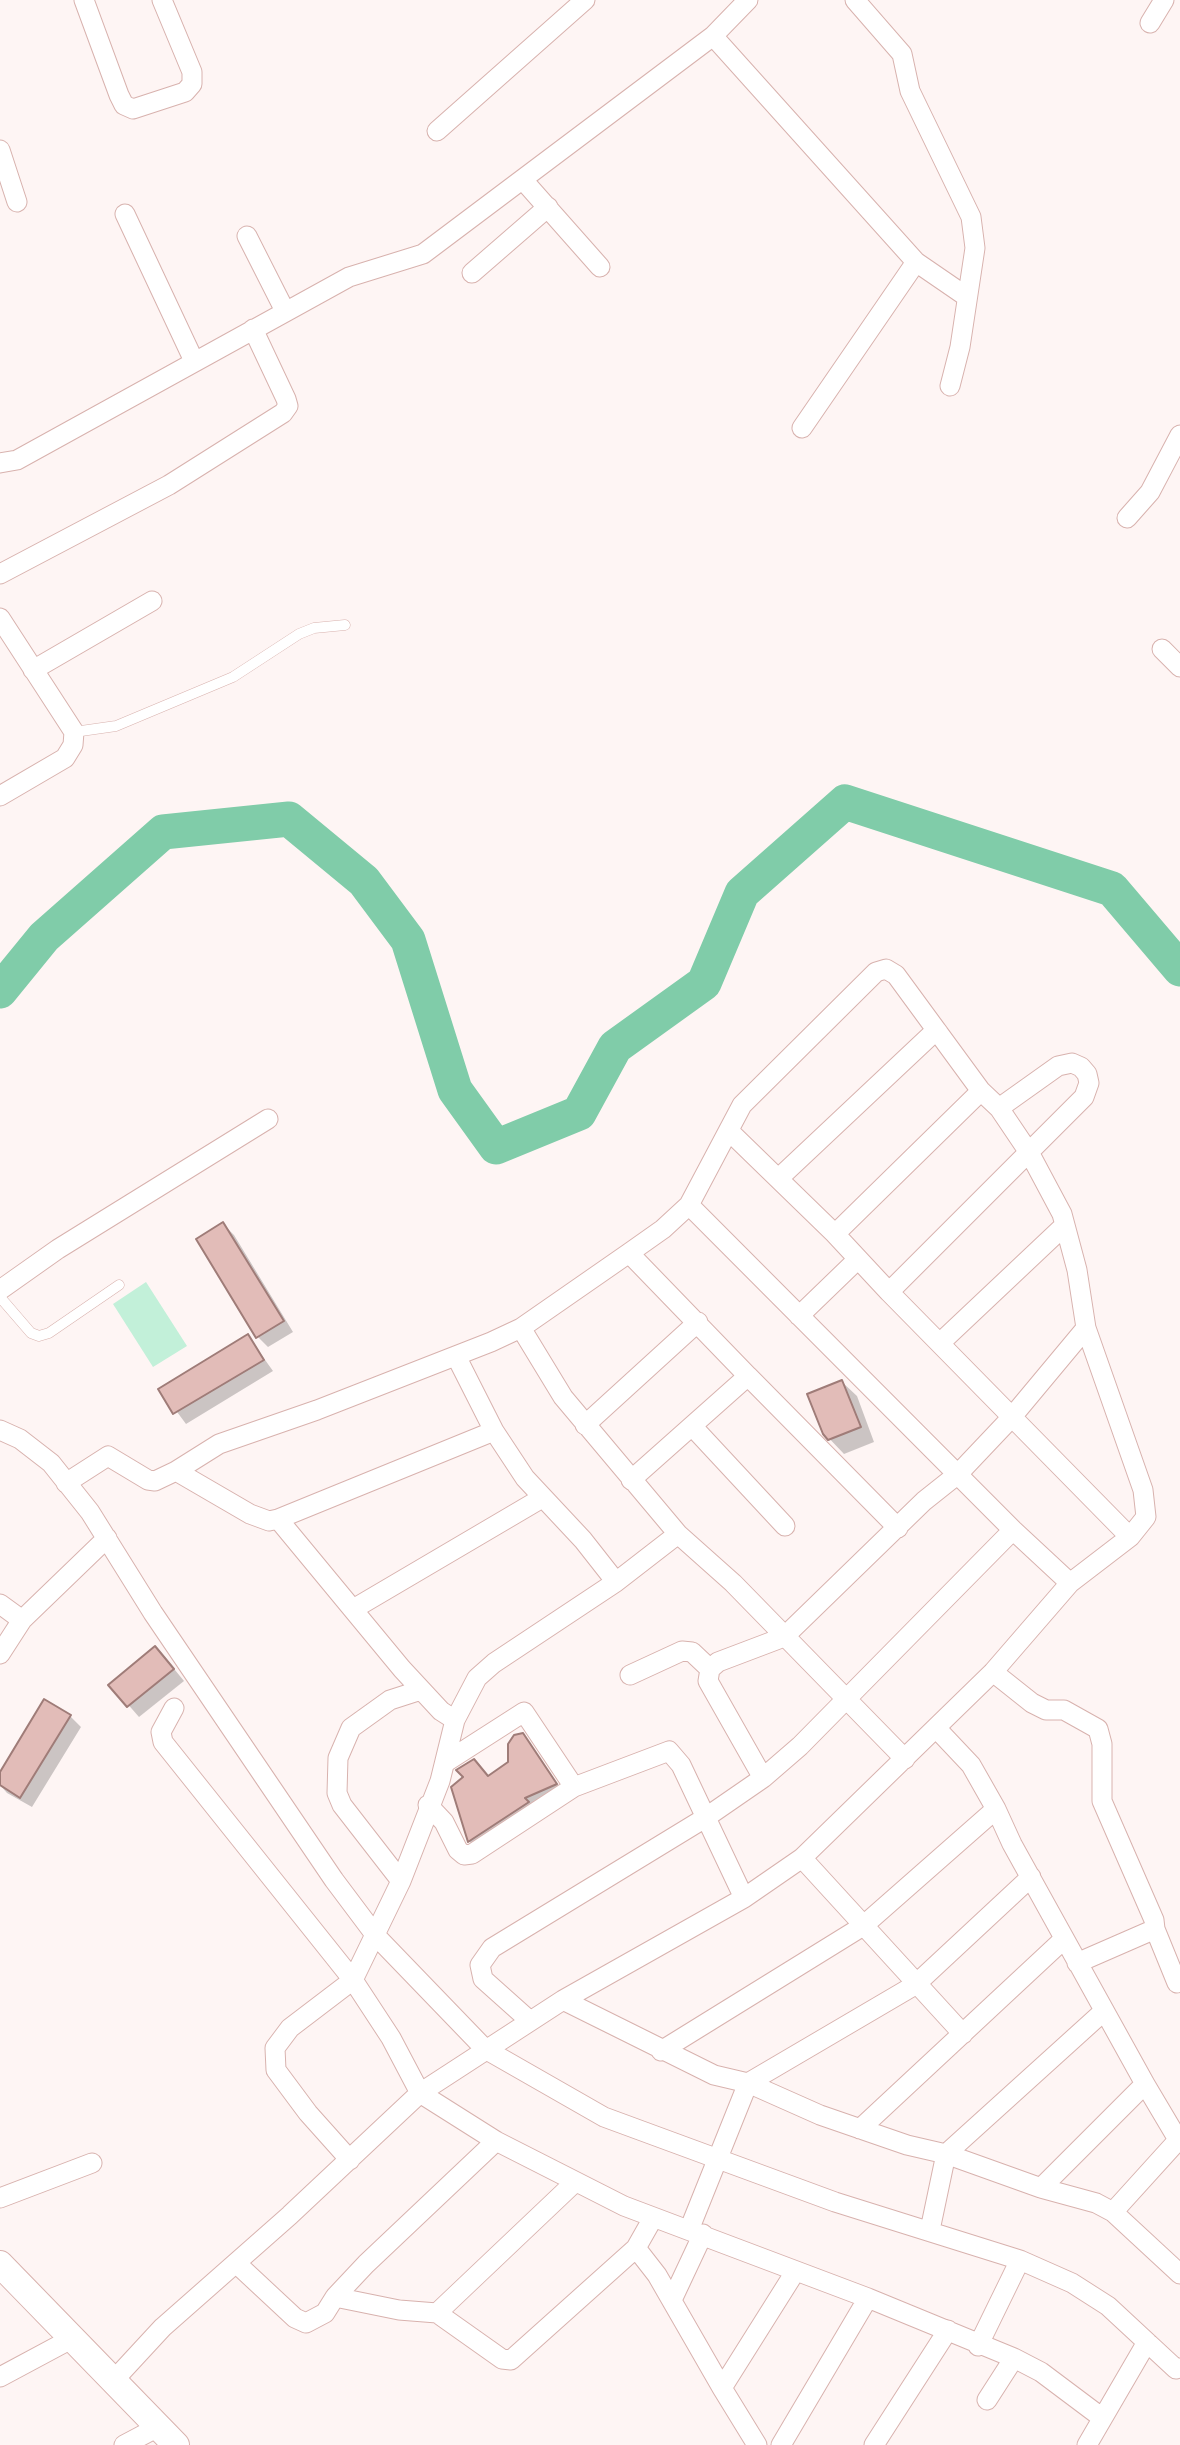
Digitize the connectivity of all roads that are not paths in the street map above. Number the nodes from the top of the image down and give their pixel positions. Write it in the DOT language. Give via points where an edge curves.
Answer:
graph roads {
  1 [pos="84,0"];
  2 [pos="162,0"];
  3 [pos="585,0"];
  4 [pos="748,0"];
  5 [pos="855,0"];
  6 [pos="1164,0"];
  7 [pos="1150,23"];
  8 [pos="713,36"];
  9 [pos="437,131"];
  10 [pos="0,150"];
  11 [pos="523,180"];
  12 [pos="17,202"];
  13 [pos="548,207"];
  14 [pos="125,214"];
  15 [pos="247,236"];
  16 [pos="916,262"];
  17 [pos="600,267"];
  18 [pos="472,273"];
  19 [pos="967,297"];
  20 [pos="285,311"];
  21 [pos="253,329"];
  22 [pos="194,360"];
  23 [pos="950,386"];
  24 [pos="802,428"];
  25 [pos="1180,435"];
  26 [pos="0,463"];
  27 [pos="1127,518"];
  28 [pos="0,574"];
  29 [pos="152,601"];
  30 [pos="0,618"];
  31 [pos="345,625"];
  32 [pos="1162,649"];
  33 [pos="1180,667"];
  34 [pos="33,670"];
  35 [pos="74,732"];
  36 [pos="0,796"];
  37 [pos="938,1032"];
  38 [pos="981,1091"];
  39 [pos="999,1108"];
  40 [pos="268,1119"];
  41 [pos="729,1131"];
  42 [pos="1030,1154"];
  43 [pos="779,1178"];
  44 [pos="688,1205"];
  45 [pos="1064,1226"];
  46 [pos="835,1234"];
  47 [pos="629,1253"];
  48 [pos="858,1259"];
  49 [pos="119,1285"];
  50 [pos="0,1290"];
  51 [pos="889,1292"];
  52 [pos="0,1297"];
  53 [pos="799,1316"];
  54 [pos="698,1322"];
  55 [pos="521,1328"];
  56 [pos="1086,1328"];
  57 [pos="940,1343"];
  58 [pos="456,1356"];
  59 [pos="748,1376"];
  60 [pos="1011,1418"];
  61 [pos="585,1425"];
  62 [pos="692,1426"];
  63 [pos="0,1430"];
  64 [pos="495,1432"];
  65 [pos="176,1471"];
  66 [pos="957,1474"];
  67 [pos="631,1480"];
  68 [pos="66,1483"];
  69 [pos="542,1498"];
  70 [pos="278,1519"];
  71 [pos="785,1526"];
  72 [pos="898,1528"];
  73 [pos="1013,1530"];
  74 [pos="678,1534"];
  75 [pos="1130,1537"];
  76 [pos="107,1538"];
  77 [pos="616,1582"];
  78 [pos="1070,1583"];
  79 [pos="0,1604"];
  80 [pos="355,1608"];
  81 [pos="22,1620"];
  82 [pos="784,1637"];
  83 [pos="0,1654"];
  84 [pos="710,1670"];
  85 [pos="993,1672"];
  86 [pos="630,1675"];
  87 [pos="421,1690"];
  88 [pos="846,1699"];
  89 [pos="174,1708"];
  90 [pos="454,1720"];
  91 [pos="937,1729"];
  92 [pos="905,1759"];
  93 [pos="446,1762"];
  94 [pos="763,1778"];
  95 [pos="574,1787"];
  96 [pos="428,1805"];
  97 [pos="996,1809"];
  98 [pos="705,1818"];
  99 [pos="802,1858"];
  100 [pos="1031,1877"];
  101 [pos="401,1881"];
  102 [pos="744,1898"];
  103 [pos="863,1926"];
  104 [pos="1155,1929"];
  105 [pos="376,1936"];
  106 [pos="1064,1939"];
  107 [pos="1077,1963"];
  108 [pos="353,1980"];
  109 [pos="1177,1983"];
  110 [pos="915,1985"];
  111 [pos="563,2000"];
  112 [pos="1104,2011"];
  113 [pos="530,2021"];
  114 [pos="963,2034"];
  115 [pos="485,2049"];
  116 [pos="661,2052"];
  117 [pos="748,2082"];
  118 [pos="1145,2084"];
  119 [pos="420,2093"];
  120 [pos="860,2129"];
  121 [pos="1180,2140"];
  122 [pos="496,2141"];
  123 [pos="946,2154"];
  124 [pos="350,2160"];
  125 [pos="717,2160"];
  126 [pos="92,2163"];
  127 [pos="574,2183"];
  128 [pos="1041,2188"];
  129 [pos="0,2198"];
  130 [pos="1114,2212"];
  131 [pos="653,2218"];
  132 [pos="930,2230"];
  133 [pos="696,2232"];
  134 [pos="636,2248"];
  135 [pos="1020,2260"];
  136 [pos="236,2263"];
  137 [pos="0,2264"];
  138 [pos="796,2272"];
  139 [pos="1180,2274"];
  140 [pos="335,2297"];
  141 [pos="868,2298"];
  142 [pos="672,2300"];
  143 [pos="438,2313"];
  144 [pos="948,2330"];
  145 [pos="71,2339"];
  146 [pos="1146,2342"];
  147 [pos="978,2346"];
  148 [pos="1014,2358"];
  149 [pos="1179,2370"];
  150 [pos="0,2377"];
  151 [pos="114,2380"];
  152 [pos="722,2388"];
  153 [pos="987,2400"];
  154 [pos="1101,2417"];
  155 [pos="168,2436"];
  156 [pos="124,2445"];
  157 [pos="757,2445"];
  158 [pos="781,2445"];
  159 [pos="874,2445"];
  160 [pos="1087,2445"];
  1 -- 2 [label="street" via="119,95 124,104 134,108 185,92 192,84 192,72"];
  3 -- 9 [label="street"];
  4 -- 8 [label="street"];
  5 -- 19 [label="street" via="902,54 910,91 971,217 975,248"];
  6 -- 7 [label="street"];
  8 -- 11 [label="street"];
  8 -- 16 [label="street"];
  10 -- 12 [label="street"];
  11 -- 13 [label="street"];
  11 -- 20 [label="street" via="424,254 349,277"];
  13 -- 17 [label="street"];
  13 -- 18 [label="street"];
  14 -- 22 [label="street"];
  15 -- 20 [label="street"];
  16 -- 19 [label="street"];
  16 -- 24 [label="street"];
  19 -- 23 [label="street"];
  20 -- 21 [label="street"];
  21 -- 22 [label="street"];
  21 -- 28 [label="street" via="286,399 283,413 169,485"];
  22 -- 26 [label="street" via="17,460"];
  25 -- 27 [label="street" via="1150,492"];
  29 -- 34 [label="street"];
  30 -- 34 [label="street"];
  31 -- 35 [label="lane" via="299,634 233,677 116,726"];
  32 -- 33 [label="street"];
  34 -- 35 [label="street"];
  35 -- 36 [label="street" via="65,758"];
  37 -- 38 [label="street"];
  37 -- 41 [label="street" via="896,975 876,972 742,1105"];
  37 -- 43 [label="street"];
  38 -- 39 [label="street"];
  38 -- 46 [label="street"];
  39 -- 42 [label="street"];
  39 -- 42 [label="street" via="1058,1066 1072,1063 1087,1074 1084,1097"];
  40 -- 50 [label="street"];
  41 -- 43 [label="street"];
  41 -- 44 [label="street"];
  42 -- 45 [label="street"];
  42 -- 51 [label="street"];
  43 -- 46 [label="street"];
  44 -- 47 [label="street"];
  44 -- 53 [label="street"];
  45 -- 56 [label="street"];
  45 -- 57 [label="street"];
  46 -- 48 [label="street"];
  47 -- 54 [label="street"];
  47 -- 55 [label="street"];
  48 -- 51 [label="street"];
  48 -- 53 [label="street"];
  49 -- 52 [label="lane" via="39,1336 31,1333"];
  51 -- 57 [label="street"];
  53 -- 66 [label="street"];
  54 -- 59 [label="street"];
  54 -- 61 [label="street"];
  55 -- 58 [label="street"];
  55 -- 61 [label="street"];
  56 -- 60 [label="street"];
  56 -- 75 [label="street" via="1143,1490 1146,1517"];
  57 -- 60 [label="street"];
  58 -- 64 [label="street"];
  58 -- 65 [label="street" via="219,1444"];
  59 -- 62 [label="street"];
  59 -- 72 [label="street"];
  60 -- 66 [label="street"];
  60 -- 75 [label="street"];
  61 -- 67 [label="street"];
  62 -- 67 [label="street"];
  62 -- 71 [label="street"];
  63 -- 68 [label="street" via="51,1463"];
  64 -- 69 [label="street"];
  64 -- 70 [label="street"];
  65 -- 68 [label="street" via="148,1480 108,1456"];
  65 -- 70 [label="street" via="250,1514 269,1521"];
  66 -- 72 [label="street"];
  66 -- 73 [label="street"];
  67 -- 74 [label="street"];
  68 -- 76 [label="street"];
  69 -- 77 [label="street"];
  69 -- 80 [label="street"];
  70 -- 80 [label="street"];
  72 -- 82 [label="street"];
  73 -- 78 [label="street"];
  73 -- 88 [label="street"];
  74 -- 77 [label="street"];
  74 -- 82 [label="street"];
  75 -- 78 [label="street"];
  76 -- 81 [label="street"];
  76 -- 105 [label="street" via="300,1833"];
  77 -- 90 [label="street" via="494,1663 477,1678"];
  78 -- 85 [label="street"];
  79 -- 81 [label="street"];
  80 -- 87 [label="street"];
  81 -- 83 [label="street"];
  82 -- 84 [label="street" via="718,1662"];
  82 -- 88 [label="street"];
  84 -- 86 [label="street" via="692,1652 682,1651"];
  84 -- 94 [label="street" via="708,1681"];
  85 -- 91 [label="street"];
  85 -- 104 [label="street" via="1032,1703 1046,1710 1064,1710 1098,1729 1102,1801"];
  87 -- 90 [label="street"];
  87 -- 101 [label="street" via="390,1700 351,1728 338,1758 337,1793 342,1804"];
  88 -- 92 [label="street"];
  88 -- 94 [label="street"];
  89 -- 108 [label="street" via="161,1732 163,1742"];
  90 -- 93 [label="street"];
  91 -- 92 [label="street"];
  91 -- 97 [label="street" via="971,1765"];
  92 -- 99 [label="street"];
  93 -- 95 [label="street" via="524,1712"];
  93 -- 96 [label="street"];
  94 -- 98 [label="street"];
  95 -- 96 [label="street" via="464,1855"];
  95 -- 98 [label="street" via="669,1751 681,1765"];
  96 -- 101 [label="street"];
  97 -- 100 [label="street"];
  97 -- 103 [label="street"];
  98 -- 102 [label="street"];
  98 -- 113 [label="street" via="484,1957 482,1979"];
  99 -- 102 [label="street"];
  99 -- 103 [label="street"];
  100 -- 106 [label="street"];
  100 -- 110 [label="street"];
  101 -- 105 [label="street"];
  102 -- 111 [label="street"];
  103 -- 110 [label="street"];
  103 -- 116 [label="street"];
  104 -- 107 [label="street"];
  104 -- 109 [label="street"];
  105 -- 108 [label="street"];
  105 -- 115 [label="street"];
  106 -- 107 [label="street"];
  106 -- 114 [label="street"];
  107 -- 112 [label="street"];
  108 -- 119 [label="street"];
  108 -- 124 [label="street" via="290,2028 275,2048 276,2070"];
  110 -- 114 [label="street"];
  110 -- 117 [label="street"];
  111 -- 113 [label="street"];
  111 -- 116 [label="street"];
  112 -- 118 [label="street"];
  112 -- 123 [label="street"];
  113 -- 115 [label="street"];
  114 -- 120 [label="street"];
  115 -- 119 [label="street"];
  115 -- 125 [label="street" via="604,2117"];
  116 -- 117 [label="street" via="714,2075"];
  117 -- 120 [label="street"];
  117 -- 125 [label="street"];
  118 -- 121 [label="street"];
  118 -- 128 [label="street"];
  119 -- 122 [label="street"];
  119 -- 124 [label="street"];
  120 -- 123 [label="street"];
  121 -- 130 [label="street"];
  122 -- 127 [label="street"];
  122 -- 140 [label="street"];
  123 -- 128 [label="street"];
  123 -- 132 [label="street"];
  124 -- 136 [label="street"];
  125 -- 132 [label="street"];
  125 -- 133 [label="street"];
  126 -- 129 [label="street"];
  127 -- 131 [label="street"];
  127 -- 143 [label="street"];
  128 -- 130 [label="street"];
  130 -- 139 [label="street"];
  131 -- 133 [label="street"];
  131 -- 134 [label="street"];
  132 -- 135 [label="street"];
  133 -- 138 [label="street"];
  133 -- 142 [label="street"];
  134 -- 142 [label="street"];
  134 -- 143 [label="street" via="511,2360 502,2359"];
  135 -- 146 [label="street" via="1072,2283 1108,2306"];
  135 -- 147 [label="street"];
  136 -- 140 [label="street" via="306,2323 325,2313"];
  136 -- 151 [label="street" via="163,2327"];
  137 -- 145 [label="main road"];
  138 -- 141 [label="street"];
  138 -- 152 [label="street"];
  140 -- 143 [label="street" via="398,2311"];
  141 -- 144 [label="street"];
  141 -- 158 [label="street"];
  142 -- 152 [label="street"];
  144 -- 147 [label="street"];
  144 -- 159 [label="street"];
  145 -- 150 [label="street"];
  145 -- 151 [label="main road"];
  146 -- 149 [label="street"];
  146 -- 154 [label="street"];
  147 -- 148 [label="street"];
  148 -- 153 [label="street"];
  148 -- 154 [label="street" via="1041,2372"];
  151 -- 155 [label="main road"];
  152 -- 157 [label="street"];
  154 -- 160 [label="street"];
  155 -- 156 [label="street"];
}
